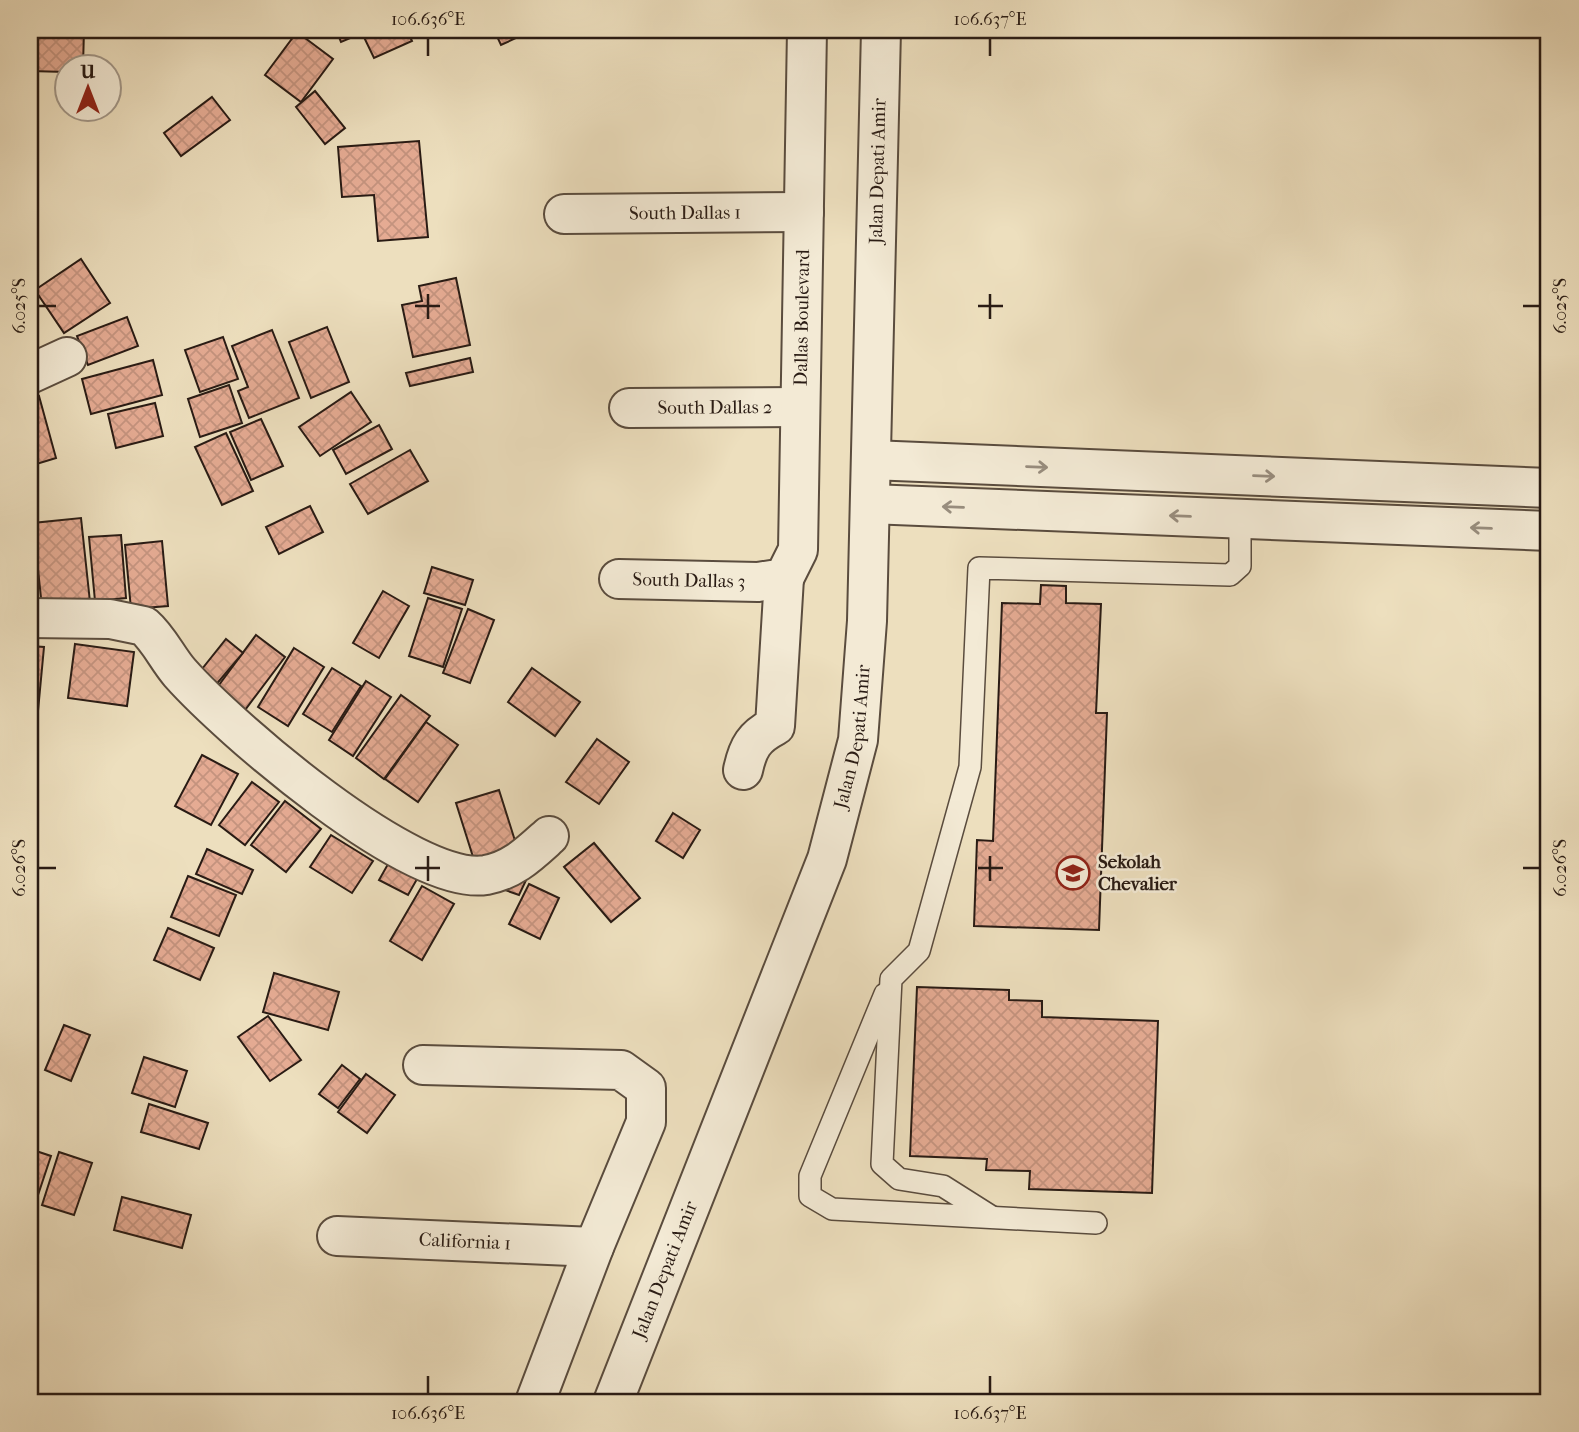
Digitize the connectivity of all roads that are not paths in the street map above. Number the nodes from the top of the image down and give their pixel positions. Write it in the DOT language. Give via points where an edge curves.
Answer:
graph roads {
  1 [pos="807,30"];
  2 [pos="881,30"];
  3 [pos="804,212"];
  4 [pos="564,214"];
  5 [pos="67,356"];
  6 [pos="30,374"];
  7 [pos="800,407"];
  8 [pos="629,408"];
  9 [pos="870,460"];
  10 [pos="1549,488"];
  11 [pos="870,504"];
  12 [pos="1240,518"];
  13 [pos="1549,531"];
  14 [pos="619,579"];
  15 [pos="771,580"];
  16 [pos="30,618"];
  17 [pos="743,770"];
  18 [pos="549,836"];
  19 [pos="891,979"];
  20 [pos="423,1065"];
  21 [pos="992,1217"];
  22 [pos="1096,1223"];
  23 [pos="337,1236"];
  24 [pos="594,1247"];
  25 [pos="535,1402"];
  26 [pos="613,1402"];
  1 -- 3 [label="street, Dallas Boulevard"];
  2 -- 9 [label="street, Jalan Depati Amir"];
  3 -- 4 [label="street, South Dallas 1"];
  3 -- 7 [label="street, Dallas Boulevard"];
  5 -- 6 [label="street"];
  7 -- 8 [label="street, South Dallas 2"];
  7 -- 15 [label="street, Dallas Boulevard" via="798,550"];
  9 -- 10 [label="street, one-way"];
  9 -- 11 [label="street, Jalan Depati Amir"];
  12 -- 11 [label="street, one-way"];
  11 -- 26 [label="street, Jalan Depati Amir" via="858,740 827,859"];
  13 -- 12 [label="street, one-way"];
  12 -- 19 [label="lane" via="1240,566 1230,575 979,568 970,767 919,951"];
  14 -- 15 [label="street, South Dallas 3"];
  15 -- 17 [label="street, Dallas Boulevard" via="775,726 747,748"];
  16 -- 18 [label="street" via="110,619 144,626 180,673 234,726 334,810 436,867 468,875 510,869"];
  19 -- 21 [label="lane" via="882,1164 899,1179 943,1186"];
  19 -- 21 [label="lane" via="810,1176 810,1196 832,1209"];
  20 -- 24 [label="street" via="621,1070 646,1088 646,1122"];
  21 -- 22 [label="lane"];
  23 -- 24 [label="street, California 1"];
  24 -- 25 [label="street"];
}
